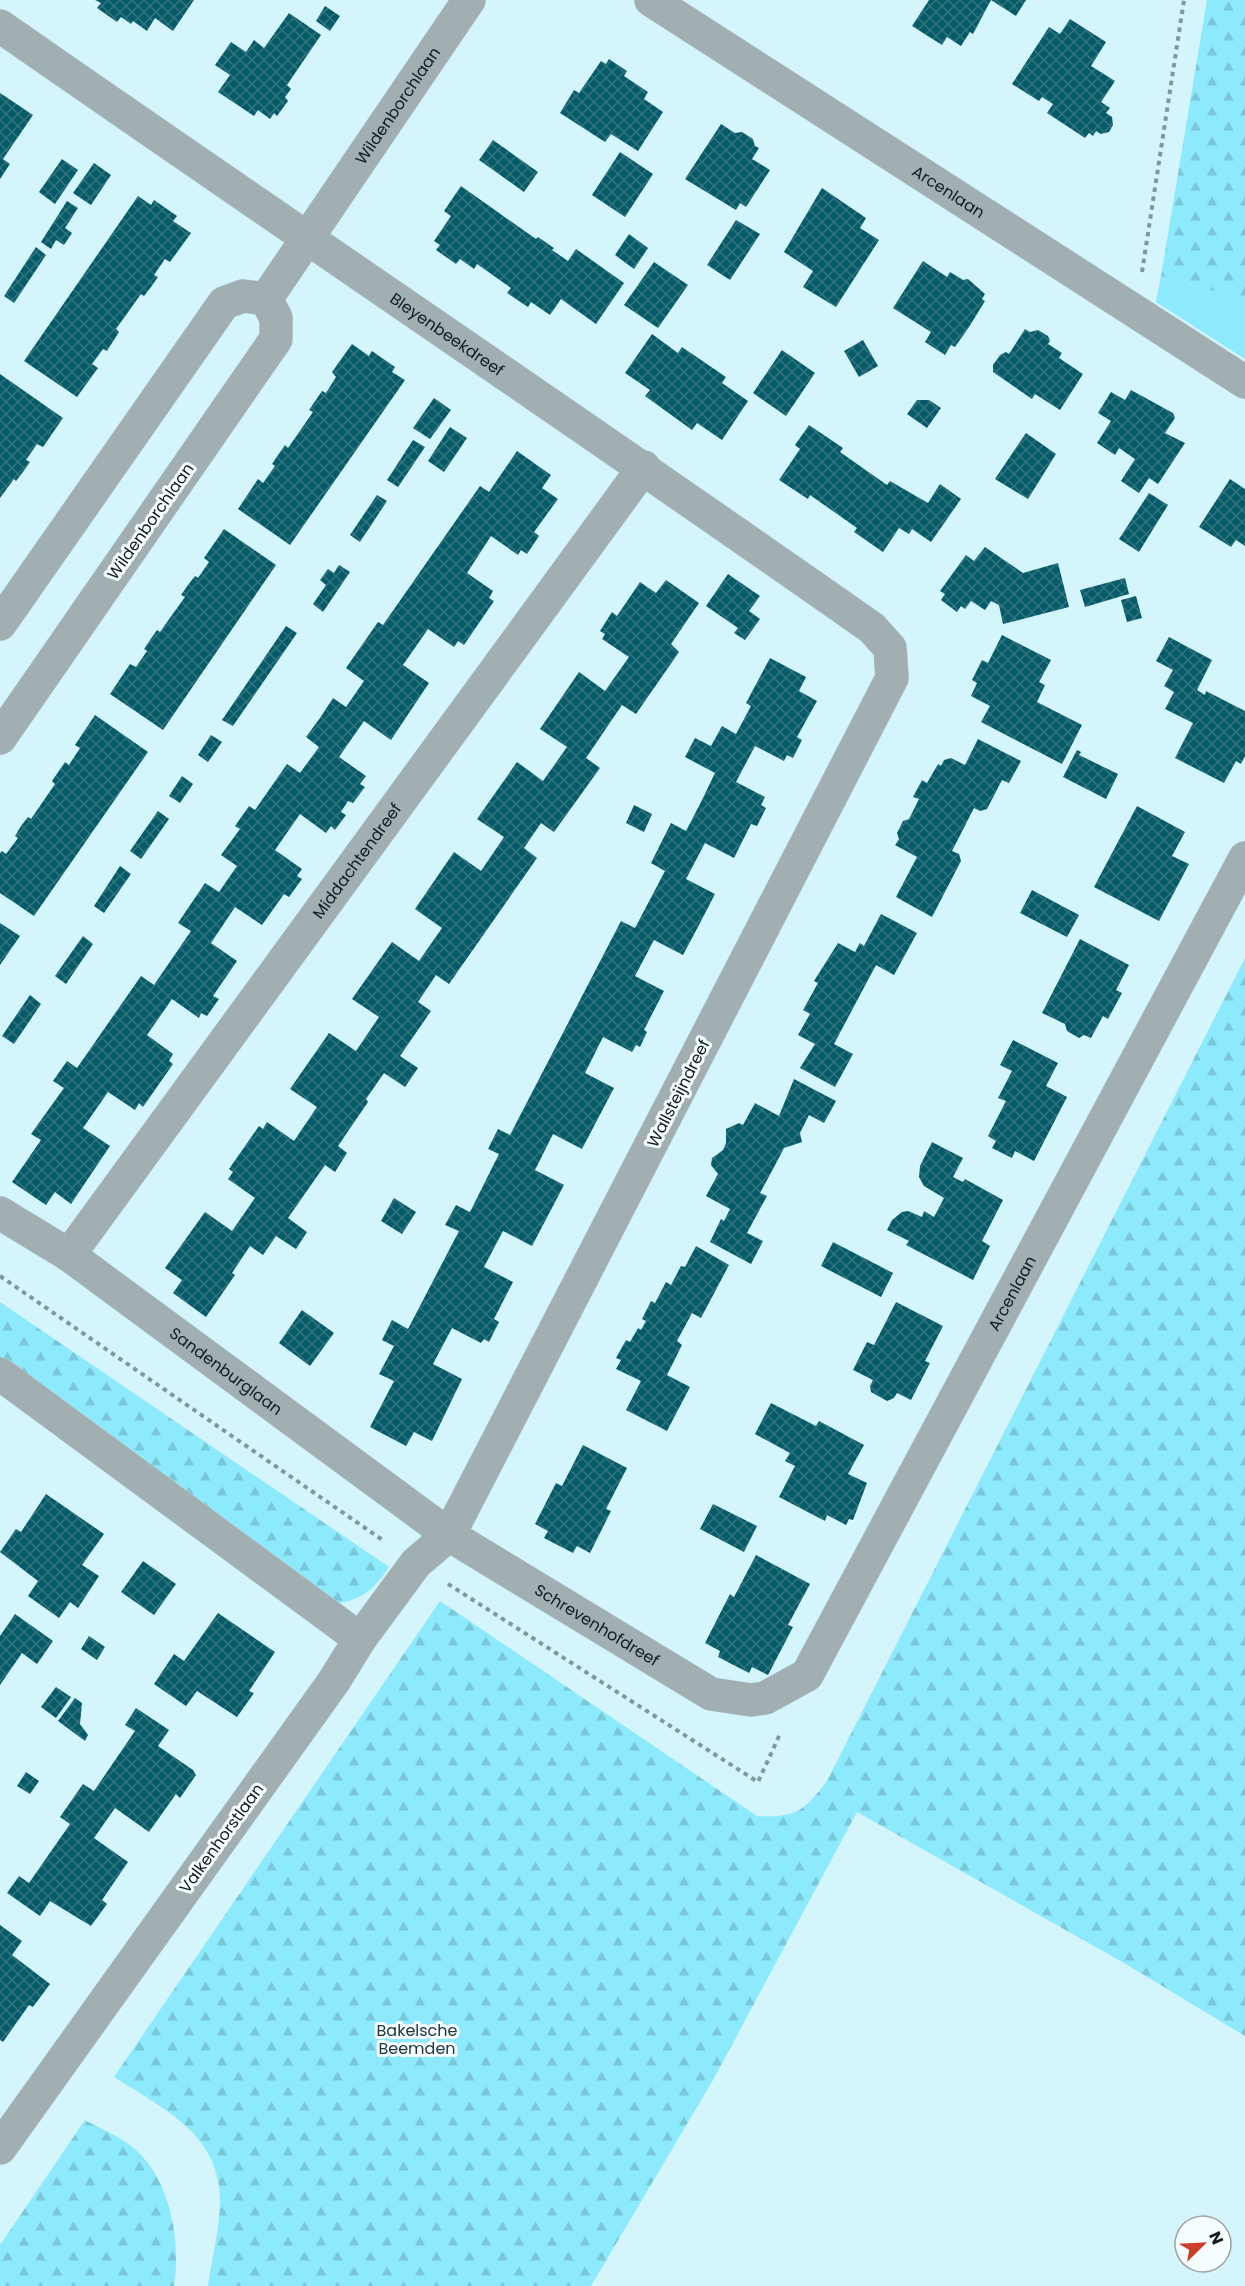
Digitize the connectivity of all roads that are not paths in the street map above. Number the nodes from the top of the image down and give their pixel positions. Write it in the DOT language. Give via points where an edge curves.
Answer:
graph roads {
  1 [pos="469,0"];
  2 [pos="651,0"];
  3 [pos="0,26"];
  4 [pos="305,238"];
  5 [pos="266,299"];
  6 [pos="1245,382"];
  7 [pos="644,467"];
  8 [pos="0,624"];
  9 [pos="890,648"];
  10 [pos="0,738"];
  11 [pos="1245,858"];
  12 [pos="0,1213"];
  13 [pos="69,1255"];
  14 [pos="1,1378"];
  15 [pos="449,1535"];
  16 [pos="360,1639"];
  17 [pos="751,1700"];
  18 [pos="0,2148"];
  1 -- 4 [label="street, Wildenborchlaan"];
  2 -- 6 [label="street, Arcenlaan"];
  3 -- 4 [label="street, Bleyenbeekdreef"];
  4 -- 5 [label="street, Wildenborchlaan"];
  4 -- 7 [label="street, Bleyenbeekdreef"];
  5 -- 8 [label="street" via="243,296 224,303"];
  5 -- 10 [label="street, Wildenborchlaan" via="276,318 276,339"];
  7 -- 9 [label="street, Bleyenbeekdreef" via="872,628"];
  7 -- 13 [label="street, Middachtendreef"];
  9 -- 15 [label="street, Wallsteijndreef" via="892,678"];
  11 -- 17 [label="street, Arcenlaan" via="807,1675 765,1698"];
  12 -- 13 [label="street, Sandenburglaan"];
  13 -- 15 [label="street, Sandenburglaan"];
  14 -- 16 [label="street"];
  15 -- 16 [label="street, Valkenhorstlaan" via="416,1563"];
  15 -- 17 [label="street, Schrevenhofdreef" via="711,1694"];
  16 -- 18 [label="street, Valkenhorstlaan" via="334,1681"];
}
